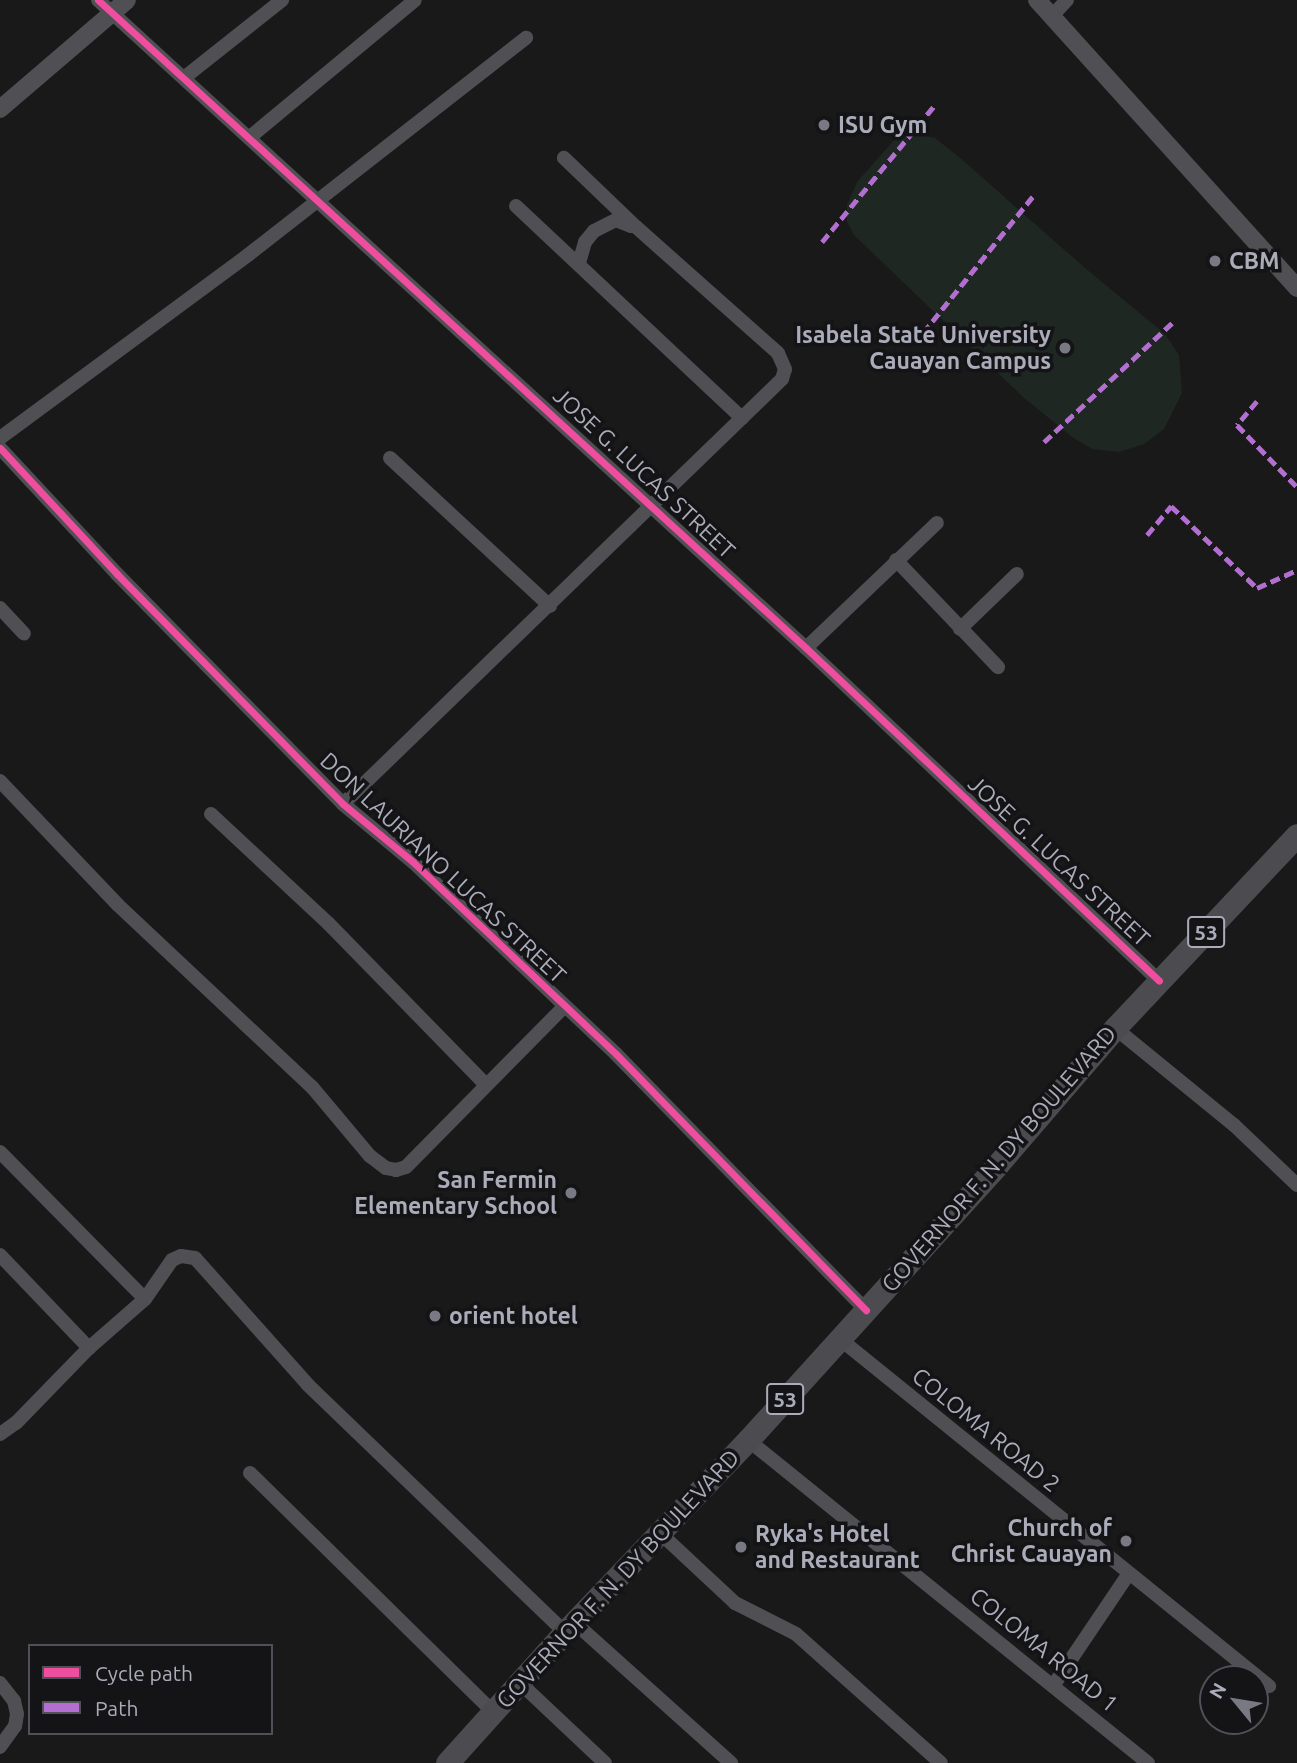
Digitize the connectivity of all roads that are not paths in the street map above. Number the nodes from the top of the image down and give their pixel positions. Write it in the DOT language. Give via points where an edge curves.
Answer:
graph roads {
  1 [pos="98,0"];
  2 [pos="127,0"];
  3 [pos="282,0"];
  4 [pos="415,0"];
  5 [pos="1037,0"];
  6 [pos="1067,0"];
  7 [pos="112,13"];
  8 [pos="1052,16"];
  9 [pos="526,38"];
  10 [pos="185,77"];
  11 [pos="0,110"];
  12 [pos="250,137"];
  13 [pos="564,158"];
  14 [pos="317,202"];
  15 [pos="516,206"];
  16 [pos="636,228"];
  17 [pos="579,263"];
  18 [pos="1297,288"];
  19 [pos="742,418"];
  20 [pos="0,438"];
  21 [pos="0,448"];
  22 [pos="390,458"];
  23 [pos="651,508"];
  24 [pos="937,523"];
  25 [pos="896,560"];
  26 [pos="1017,573"];
  27 [pos="550,606"];
  28 [pos="0,608"];
  29 [pos="960,629"];
  30 [pos="24,634"];
  31 [pos="806,648"];
  32 [pos="998,667"];
  33 [pos="0,780"];
  34 [pos="343,804"];
  35 [pos="211,814"];
  36 [pos="1295,841"];
  37 [pos="1159,981"];
  38 [pos="564,1007"];
  39 [pos="1115,1028"];
  40 [pos="486,1085"];
  41 [pos="0,1152"];
  42 [pos="1297,1185"];
  43 [pos="0,1255"];
  44 [pos="145,1299"];
  45 [pos="866,1310"];
  46 [pos="840,1339"];
  47 [pos="89,1348"];
  48 [pos="0,1434"];
  49 [pos="748,1440"];
  50 [pos="250,1473"];
  51 [pos="660,1534"];
  52 [pos="1128,1575"];
  53 [pos="570,1628"];
  54 [pos="1242,1665"];
  55 [pos="519,1682"];
  56 [pos="0,1683"];
  57 [pos="1053,1686"];
  58 [pos="493,1712"];
  59 [pos="0,1747"];
  60 [pos="451,1762"];
  61 [pos="605,1763"];
  62 [pos="731,1763"];
  63 [pos="942,1763"];
  64 [pos="1148,1763"];
  1 -- 7 [label="street, JOSE G. LUCAS STREET"];
  2 -- 7 [label="street"];
  3 -- 10 [label="street"];
  4 -- 12 [label="street"];
  5 -- 8 [label="street"];
  6 -- 8 [label="street"];
  7 -- 10 [label="street, JOSE G. LUCAS STREET"];
  7 -- 11 [label="street"];
  8 -- 18 [label="street"];
  9 -- 14 [label="street"];
  10 -- 12 [label="street, JOSE G. LUCAS STREET"];
  12 -- 14 [label="street, JOSE G. LUCAS STREET"];
  13 -- 16 [label="street"];
  14 -- 20 [label="street"];
  14 -- 23 [label="street, JOSE G. LUCAS STREET"];
  15 -- 17 [label="street"];
  16 -- 17 [label="street" via="615,220 605,224 585,242"];
  16 -- 19 [label="street" via="783,361 782,380"];
  17 -- 19 [label="street"];
  19 -- 23 [label="street"];
  21 -- 34 [label="street, DON LAURIANO LUCAS STREET"];
  22 -- 27 [label="street"];
  23 -- 27 [label="street"];
  23 -- 31 [label="street, JOSE G. LUCAS STREET"];
  24 -- 25 [label="street"];
  25 -- 29 [label="street"];
  25 -- 31 [label="street"];
  26 -- 29 [label="street"];
  27 -- 34 [label="street"];
  28 -- 30 [label="street"];
  29 -- 32 [label="street"];
  31 -- 37 [label="street, JOSE G. LUCAS STREET"];
  33 -- 40 [label="street" via="118,905 312,1087 370,1156 386,1168 405,1167"];
  34 -- 38 [label="street, DON LAURIANO LUCAS STREET" via="413,862"];
  35 -- 40 [label="street" via="328,923"];
  36 -- 37 [label="highway, GOVERNOR F. N. DY BOULEVARD / 53"];
  37 -- 39 [label="highway, GOVERNOR F. N. DY BOULEVARD / 53"];
  38 -- 40 [label="street"];
  38 -- 45 [label="street, DON LAURIANO LUCAS STREET" via="704,1142"];
  39 -- 42 [label="street" via="1234,1125"];
  39 -- 45 [label="highway, GOVERNOR F. N. DY BOULEVARD / 53"];
  41 -- 44 [label="street"];
  43 -- 47 [label="street"];
  44 -- 47 [label="street"];
  44 -- 53 [label="street" via="172,1260 195,1258 308,1385"];
  45 -- 46 [label="highway, GOVERNOR F. N. DY BOULEVARD / 53"];
  46 -- 49 [label="highway, GOVERNOR F. N. DY BOULEVARD / 53"];
  46 -- 52 [label="street, COLOMA ROAD 2"];
  47 -- 48 [label="street"];
  49 -- 51 [label="highway, GOVERNOR F. N. DY BOULEVARD / 53"];
  49 -- 57 [label="street, COLOMA ROAD 1"];
  50 -- 58 [label="street"];
  51 -- 53 [label="highway, GOVERNOR F. N. DY BOULEVARD / 53"];
  51 -- 63 [label="street" via="735,1603 796,1634"];
  52 -- 54 [label="street, COLOMA ROAD 2"];
  52 -- 57 [label="street"];
  53 -- 55 [label="highway, GOVERNOR F. N. DY BOULEVARD / 53"];
  53 -- 62 [label="street"];
  55 -- 58 [label="highway, GOVERNOR F. N. DY BOULEVARD / 53"];
  55 -- 61 [label="street"];
  56 -- 59 [label="street" via="14,1701 17,1714 15,1726"];
  57 -- 64 [label="street, COLOMA ROAD 1"];
  58 -- 60 [label="highway, GOVERNOR F. N. DY BOULEVARD / 53"];
}
